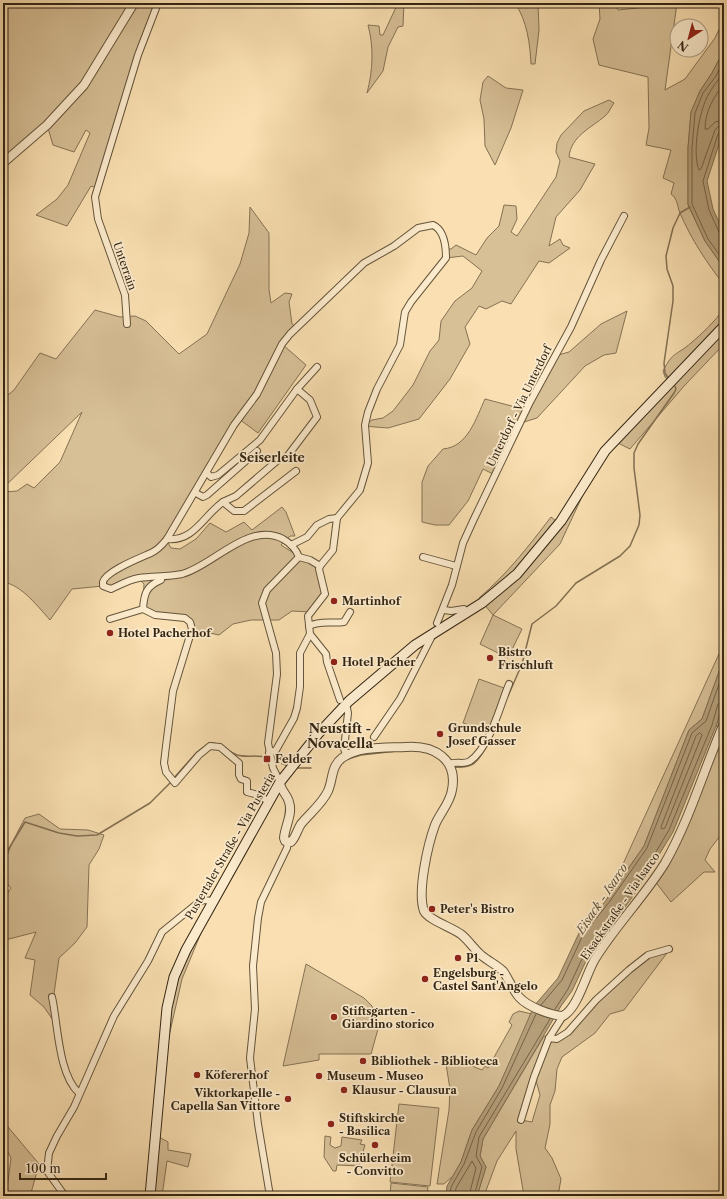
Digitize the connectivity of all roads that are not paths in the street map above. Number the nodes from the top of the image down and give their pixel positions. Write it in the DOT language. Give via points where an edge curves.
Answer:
graph roads {
  1 [pos="134,3"];
  2 [pos="158,3"];
  3 [pos="3,162"];
  4 [pos="624,216"];
  5 [pos="127,324"];
  6 [pos="724,326"];
  7 [pos="317,367"];
  8 [pos="297,390"];
  9 [pos="258,451"];
  10 [pos="286,458"];
  11 [pos="278,460"];
  12 [pos="296,471"];
  13 [pos="207,473"];
  14 [pos="196,492"];
  15 [pos="223,502"];
  16 [pos="337,518"];
  17 [pos="167,539"];
  18 [pos="291,545"];
  19 [pos="299,557"];
  20 [pos="423,557"];
  21 [pos="320,566"];
  22 [pos="456,566"];
  23 [pos="161,577"];
  24 [pos="143,609"];
  25 [pos="444,610"];
  26 [pos="350,612"];
  27 [pos="467,612"];
  28 [pos="110,619"];
  29 [pos="437,623"];
  30 [pos="309,626"];
  31 [pos="310,634"];
  32 [pos="431,638"];
  33 [pos="509,684"];
  34 [pos="340,700"];
  35 [pos="347,708"];
  36 [pos="724,723"];
  37 [pos="376,749"];
  38 [pos="269,753"];
  39 [pos="347,756"];
  40 [pos="449,764"];
  41 [pos="280,782"];
  42 [pos="268,801"];
  43 [pos="288,842"];
  44 [pos="212,901"];
  45 [pos="669,949"];
  46 [pos="52,997"];
  47 [pos="561,1016"];
  48 [pos="550,1038"];
  49 [pos="79,1093"];
  50 [pos="521,1120"];
  51 [pos="64,1196"];
  52 [pos="150,1196"];
  53 [pos="270,1196"];
  1 -- 3 [label="street" via="77,94 41,130"];
  2 -- 5 [label="street, Unterrain" via="138,55 97,188 95,208 125,295"];
  4 -- 22 [label="street, Unterdorf - Via Unterdorf" via="571,327 530,402 473,521"];
  6 -- 27 [label="main road, Pustertaler Straße - Via Pusteria" via="604,451 561,521 529,562 508,583"];
  7 -- 8 [label="street"];
  8 -- 10 [label="street" via="310,400 317,416"];
  8 -- 13 [label="street" via="260,440 218,475 211,477"];
  9 -- 14 [label="street" via="207,495 203,497"];
  11 -- 15 [label="street" via="236,496"];
  12 -- 15 [label="street" via="244,511 234,511"];
  13 -- 14 [label="street"];
  13 -- 16 [label="street" via="234,425 257,394 282,344 290,334 364,263 394,246 418,228 433,225 441,232 446,258 405,312 400,345 368,412 365,425 368,463 360,490"];
  14 -- 17 [label="street"];
  15 -- 17 [label="street" via="187,536 177,540"];
  16 -- 18 [label="street" via="317,525 307,537"];
  16 -- 21 [label="street" via="333,550"];
  17 -- 23 [label="street" via="152,553 106,576 103,582 104,586 110,589 138,578"];
  18 -- 19 [label="street"];
  18 -- 23 [label="street" via="278,537 251,538 227,548 197,569"];
  19 -- 21 [label="street"];
  19 -- 38 [label="street" via="267,590 262,603 276,653 277,674 269,727"];
  20 -- 22 [label="street"];
  21 -- 30 [label="street" via="325,594 310,612"];
  22 -- 25 [label="street, Unterdorf - Via Unterdorf"];
  23 -- 24 [label="street" via="161,580 146,589"];
  24 -- 28 [label="street"];
  24 -- 42 [label="street" via="155,615 185,618 190,622 192,629 173,691 164,763 166,772 173,781 205,749 215,745 238,760 239,775 247,781 247,792"];
  25 -- 27 [label="street" via="464,609"];
  25 -- 29 [label="street, Unterdorf - Via Unterdorf"];
  26 -- 30 [label="street" via="344,622 324,622"];
  27 -- 41 [label="main road, Pustertaler Straße - Via Pusteria" via="415,645 387,668 335,716"];
  30 -- 31 [label="street"];
  31 -- 34 [label="street" via="326,654"];
  31 -- 38 [label="street" via="300,653 300,687 294,718 276,750"];
  32 -- 37 [label="street" via="400,699 372,736"];
  33 -- 40 [label="street" via="488,736 477,753 466,763"];
  35 -- 39 [label="street" via="344,749"];
  36 -- 47 [label="street, Eisackstraße - Via Isarco" via="680,832 665,862 596,958 572,1009"];
  37 -- 39 [label="street"];
  37 -- 40 [label="street" via="426,747 435,751"];
  38 -- 41 [label="street"];
  39 -- 43 [label="street" via="334,768 324,798 302,823 294,839"];
  40 -- 47 [label="street" via="454,781 452,792 435,824 429,844 423,885 424,911 462,935 481,955 500,968 519,997 534,1006"];
  41 -- 42 [label="main road, Pustertaler Straße - Via Pusteria"];
  41 -- 43 [label="street" via="280,788 289,800 290,808 284,838"];
  42 -- 44 [label="main road, Pustertaler Straße - Via Pusteria"];
  43 -- 53 [label="street" via="261,902 254,966 255,1009 250,1058"];
  44 -- 49 [label="street" via="199,902 162,932 148,961 114,1016"];
  44 -- 52 [label="main road, Pustertaler Straße - Via Pusteria" via="186,950 170,989"];
  45 -- 48 [label="street" via="648,955 596,1000 568,1032 557,1039"];
  46 -- 49 [label="street" via="62,1055 70,1081"];
  47 -- 48 [label="street, Eisackstraße - Via Isarco"];
  48 -- 50 [label="street, Eisackstraße - Via Isarco" via="534,1077"];
  49 -- 51 [label="street" via="49,1153 47,1171"];
}
